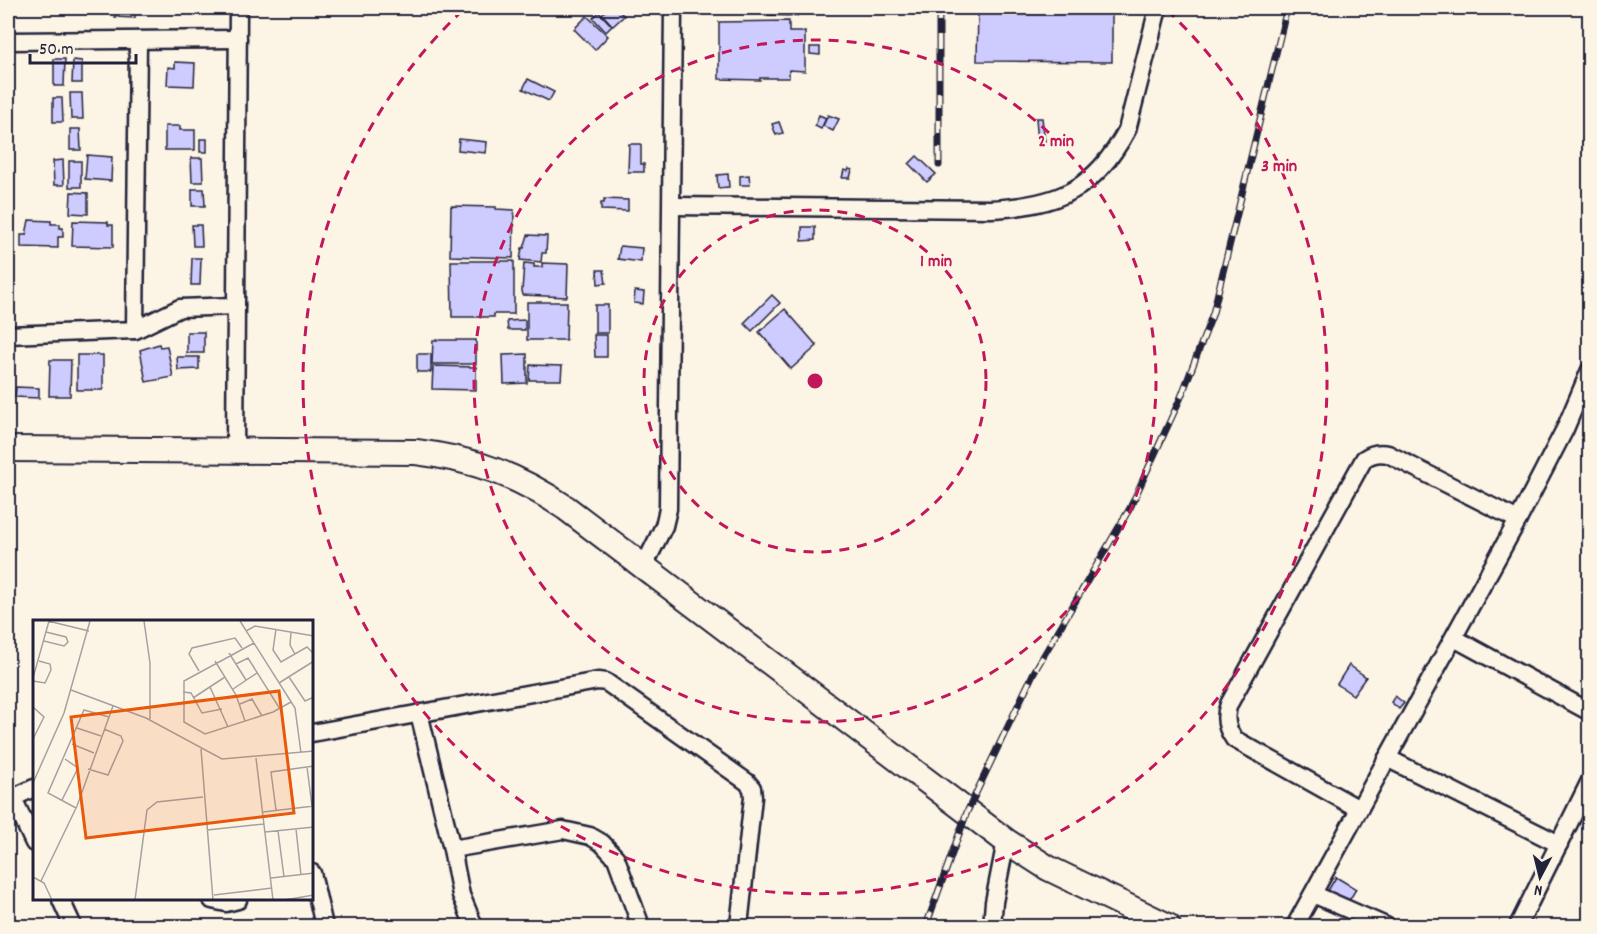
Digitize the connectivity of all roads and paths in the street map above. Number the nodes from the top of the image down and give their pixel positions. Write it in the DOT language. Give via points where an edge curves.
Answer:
graph roads {
  1 [pos="238,8"];
  2 [pos="673,8"];
  3 [pos="1158,8"];
  4 [pos="238,39"];
  5 [pos="138,40"];
  6 [pos="8,41"];
  7 [pos="672,206"];
  8 [pos="236,306"];
  9 [pos="135,330"];
  10 [pos="8,334"];
  11 [pos="1590,370"];
  12 [pos="8,449"];
  13 [pos="235,451"];
  14 [pos="1518,520"];
  15 [pos="644,566"];
  16 [pos="1454,638"];
  17 [pos="1590,712"];
  18 [pos="420,713"];
  19 [pos="314,733"];
  20 [pos="1387,758"];
  21 [pos="1590,781"];
  22 [pos="33,789"];
  23 [pos="10,799"];
  24 [pos="1359,809"];
  25 [pos="33,841"];
  26 [pos="1005,841"];
  27 [pos="1559,844"];
  28 [pos="452,849"];
  29 [pos="314,882"];
  30 [pos="1313,894"];
  31 [pos="61,901"];
  32 [pos="215,901"];
  33 [pos="233,901"];
  34 [pos="74,927"];
  35 [pos="324,927"];
  36 [pos="474,927"];
  37 [pos="641,927"];
  38 [pos="739,927"];
  39 [pos="992,927"];
  40 [pos="1168,927"];
  41 [pos="1295,927"];
  42 [pos="1386,927"];
  43 [pos="1518,927"];
  1 -- 4 [label="street"];
  2 -- 7 [label="street"];
  3 -- 7 [label="street" via="1127,130 1095,174 1077,189 1051,201 991,209"];
  4 -- 5 [label="street"];
  4 -- 8 [label="street"];
  5 -- 6 [label="street"];
  5 -- 9 [label="street"];
  7 -- 15 [label="street" via="668,509"];
  8 -- 9 [label="street" via="180,308"];
  8 -- 13 [label="street"];
  9 -- 10 [label="street"];
  11 -- 14 [label="street"];
  12 -- 13 [label="street"];
  13 -- 15 [label="street" via="416,452 476,463 535,488"];
  14 -- 16 [label="street"];
  14 -- 24 [label="street" via="1388,454 1369,455 1229,704 1227,725 1234,739"];
  15 -- 26 [label="street"];
  16 -- 17 [label="street"];
  16 -- 20 [label="street"];
  18 -- 19 [label="street"];
  18 -- 28 [label="street"];
  18 -- 38 [label="street" via="598,681 609,683 752,788"];
  20 -- 24 [label="street"];
  20 -- 27 [label="street"];
  21 -- 27 [label="street"];
  22 -- 23 [label="street"];
  23 -- 25 [label="street"];
  24 -- 30 [label="street"];
  26 -- 39 [label="street"];
  26 -- 40 [label="street" via="1048,868"];
  27 -- 43 [label="street"];
  28 -- 36 [label="street" via="461,895"];
  28 -- 37 [label="street" via="563,830 590,836 616,858"];
  29 -- 35 [label="street"];
  30 -- 41 [label="street"];
  30 -- 42 [label="street"];
  31 -- 34 [label="street"];
  32 -- 33 [label="street"];
}
